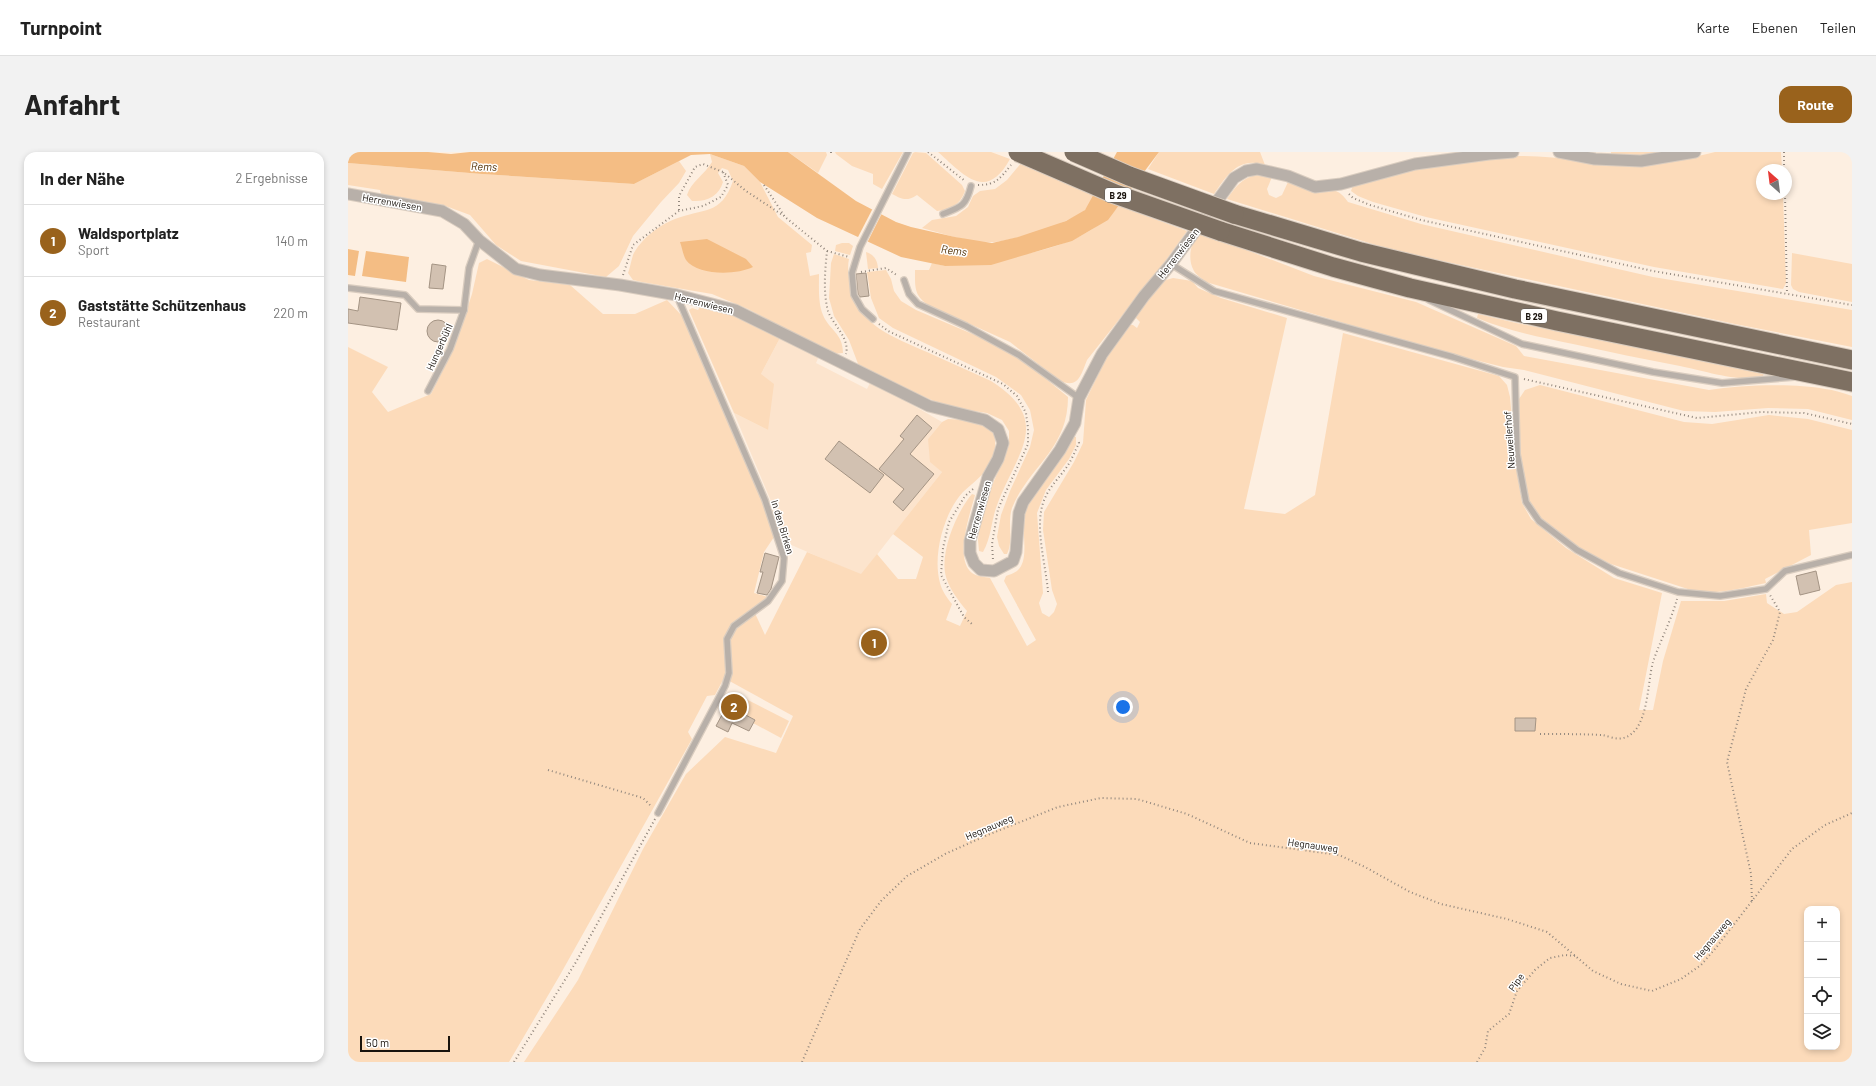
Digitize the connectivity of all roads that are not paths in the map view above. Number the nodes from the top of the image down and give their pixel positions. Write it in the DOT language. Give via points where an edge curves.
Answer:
graph roads {
  1 [pos="908,152"];
  2 [pos="1074,152"];
  3 [pos="1513,152"];
  4 [pos="1559,152"];
  5 [pos="1696,152"];
  6 [pos="1016,158"];
  7 [pos="970,186"];
  8 [pos="348,194"];
  9 [pos="942,214"];
  10 [pos="479,240"];
  11 [pos="1171,264"];
  12 [pos="904,280"];
  13 [pos="348,288"];
  14 [pos="1410,288"];
  15 [pos="677,296"];
  16 [pos="464,310"];
  17 [pos="873,319"];
  18 [pos="1852,360"];
  19 [pos="1818,374"];
  20 [pos="1852,382"];
  21 [pos="428,391"];
  22 [pos="1079,398"];
  23 [pos="1852,555"];
  24 [pos="658,813"];
  1 -- 17 [label="lane" via="860,247 852,273 854,295 862,309"];
  2 -- 18 [label="highway, B 29, bridge" via="1129,176 1234,214 1361,252 1507,288"];
  3 -- 11 [label="street, Herrenwiesen" via="1415,164 1341,184 1315,187 1288,176 1258,169 1246,171 1234,178"];
  4 -- 5 [label="street" via="1595,159 1641,161"];
  6 -- 14 [label="highway, B 29, bridge" via="1220,231 1333,267"];
  7 -- 9 [label="lane" via="968,199 961,207"];
  8 -- 10 [label="street, Herrenwiesen" via="442,212 464,224"];
  10 -- 15 [label="street, Herrenwiesen" via="516,269"];
  10 -- 16 [label="lane, Hungerbühl" via="469,268"];
  11 -- 22 [label="street, Herrenwiesen" via="1102,354"];
  11 -- 23 [label="lane, Neuweilerhof" via="1214,291 1453,357 1515,377 1517,454 1526,502 1539,521 1577,550 1619,573 1678,592 1720,596 1766,589 1785,572"];
  12 -- 22 [label="lane" via="908,294 918,304 1019,355"];
  13 -- 16 [label="lane, Hungerbühl" via="405,295 418,309"];
  14 -- 19 [label="highway, B 29"];
  14 -- 19 [label="lane" via="1437,305 1522,344 1645,370 1722,383"];
  15 -- 22 [label="street, Herrenwiesen" via="735,310 929,406 985,420 998,429 1003,443 988,477 970,540 970,553 974,563 981,570 994,571 1013,561 1023,502 1060,450 1075,423"];
  15 -- 24 [label="lane, In den Birken" via="765,500 784,558 782,581 768,601 734,626 727,639 729,673 725,686"];
  16 -- 21 [label="lane, Hungerbühl" via="450,349"];
  19 -- 20 [label="highway, B 29"];
}
